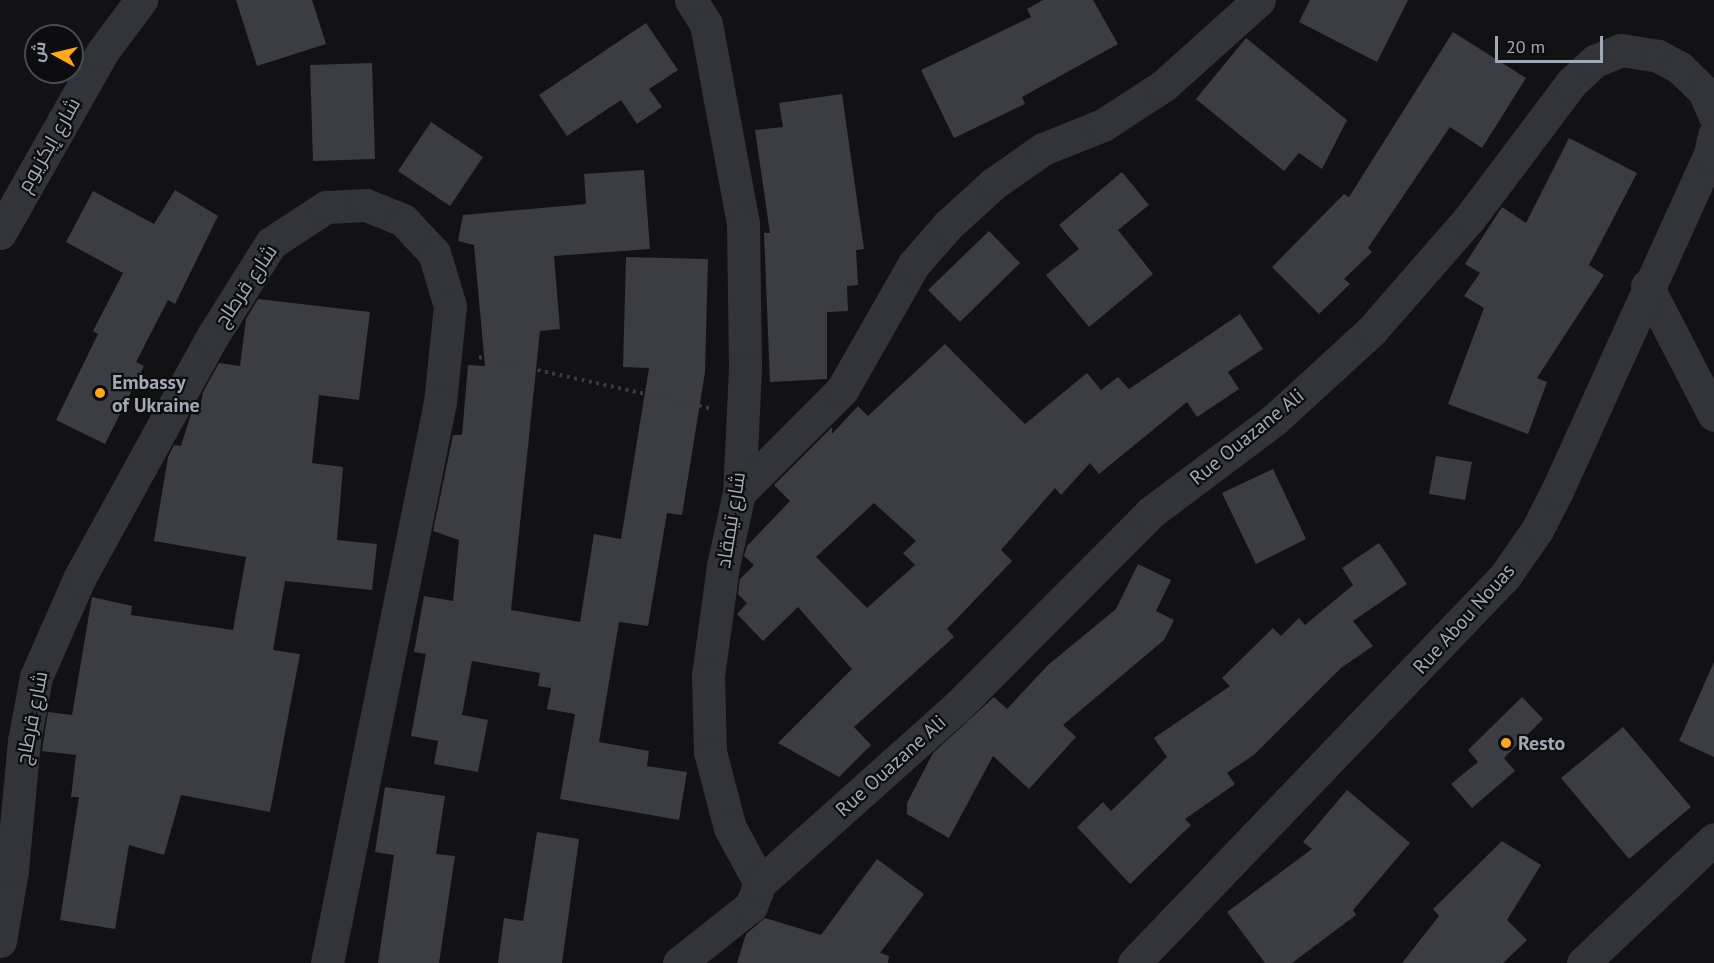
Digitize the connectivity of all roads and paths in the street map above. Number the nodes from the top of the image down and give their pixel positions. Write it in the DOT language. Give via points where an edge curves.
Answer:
graph roads {
  1 [pos="141,0"];
  2 [pos="692,0"];
  3 [pos="1259,0"];
  4 [pos="1714,113"];
  5 [pos="1714,135"];
  6 [pos="0,233"];
  7 [pos="1647,286"];
  8 [pos="445,350"];
  9 [pos="742,415"];
  10 [pos="1714,416"];
  11 [pos="739,493"];
  12 [pos="1714,840"];
  13 [pos="760,883"];
  14 [pos="0,941"];
  15 [pos="327,963"];
  16 [pos="679,963"];
  17 [pos="1134,963"];
  18 [pos="1583,963"];
  1 -- 6 [label="street, شارع إيكزيوم" via="104,51"];
  2 -- 9 [label="street, شارع تيمقاد" via="706,24 743,223"];
  3 -- 11 [label="street" via="1163,86 1103,125 1043,149 993,184 948,225 914,264 842,390"];
  4 -- 13 [label="street, Rue Ouazane Ali" via="1704,91 1679,67 1658,56 1621,50 1595,61 1570,83 1469,219 1372,330 1275,419 1150,513 957,706"];
  5 -- 7 [label="street, Rue Abou Nouas" via="1710,154"];
  7 -- 10 [label="street"];
  7 -- 17 [label="street, Rue Abou Nouas" via="1557,491 1537,531 1505,576"];
  8 -- 9 [label="path"];
  8 -- 14 [label="street, شارع قرطاج" via="450,306 434,254 403,220 366,205 326,207 271,243 212,338 80,578 36,677 24,741 12,870"];
  8 -- 15 [label="street, شارع قرطاج" via="440,402"];
  9 -- 11 [label="street, شارع تيمقاد"];
  11 -- 13 [label="street, شارع تيمقاد" via="723,566 708,675 710,752 730,828"];
  12 -- 18 [label="street"];
  13 -- 16 [label="street" via="751,906"];
}
